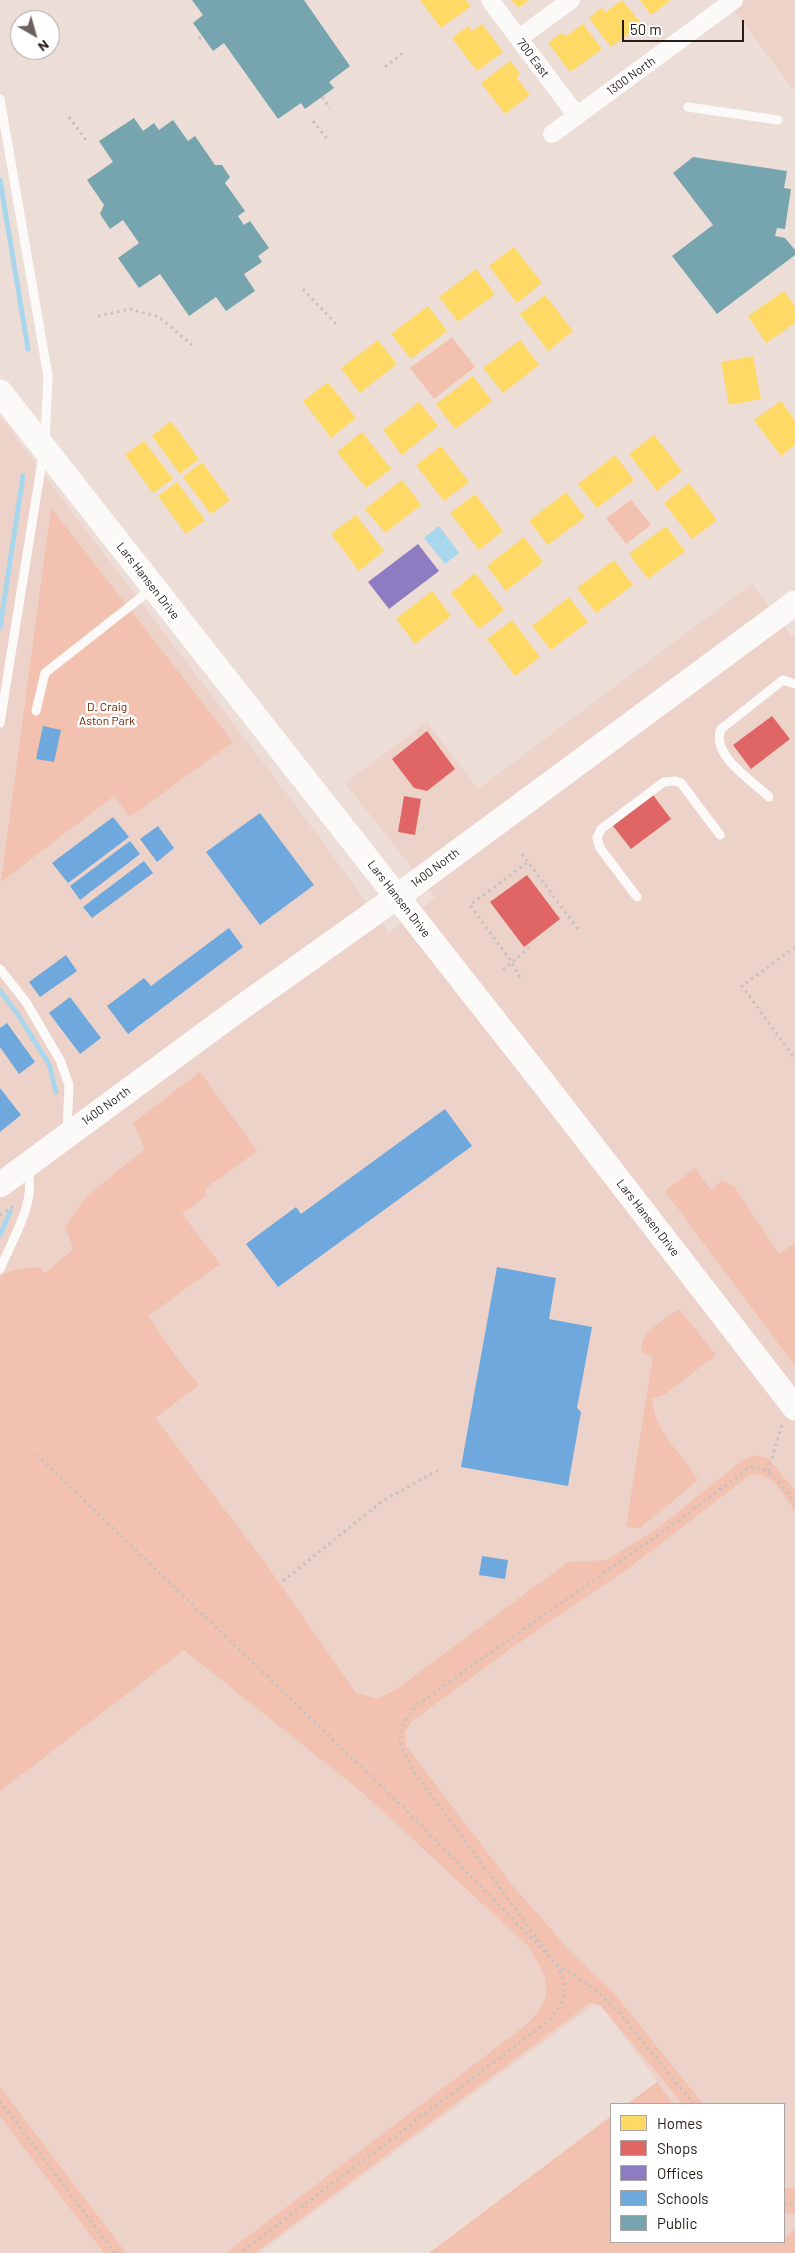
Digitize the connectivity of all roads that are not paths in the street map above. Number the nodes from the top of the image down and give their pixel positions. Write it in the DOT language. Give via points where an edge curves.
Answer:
graph roads {
  1 [pos="490,0"];
  2 [pos="571,0"];
  3 [pos="734,0"];
  4 [pos="519,38"];
  5 [pos="0,100"];
  6 [pos="688,107"];
  7 [pos="577,116"];
  8 [pos="778,120"];
  9 [pos="552,134"];
  10 [pos="1,395"];
  11 [pos="44,449"];
  12 [pos="153,588"];
  13 [pos="795,603"];
  14 [pos="795,684"];
  15 [pos="36,711"];
  16 [pos="0,722"];
  17 [pos="769,798"];
  18 [pos="720,834"];
  19 [pos="398,896"];
  20 [pos="637,897"];
  21 [pos="0,969"];
  22 [pos="67,1134"];
  23 [pos="26,1166"];
  24 [pos="0,1185"];
  25 [pos="0,1269"];
  26 [pos="792,1405"];
  1 -- 4 [label="street, 700 East"];
  2 -- 4 [label="street"];
  3 -- 7 [label="street, 1300 North"];
  4 -- 7 [label="street, 700 East"];
  5 -- 11 [label="lane" via="48,376"];
  6 -- 8 [label="lane"];
  7 -- 9 [label="street, 1300 North"];
  10 -- 11 [label="main road, Lars Hansen Drive"];
  11 -- 12 [label="main road, Lars Hansen Drive"];
  11 -- 16 [label="lane"];
  12 -- 15 [label="lane" via="45,673"];
  12 -- 19 [label="main road, Lars Hansen Drive"];
  13 -- 19 [label="main road, 1400 North"];
  14 -- 17 [label="lane" via="783,680 721,729 717,738 740,773 755,782"];
  18 -- 20 [label="lane" via="675,780 664,782 601,829 597,838 600,848"];
  19 -- 22 [label="main road, 1400 North"];
  19 -- 26 [label="main road, Lars Hansen Drive"];
  21 -- 22 [label="lane" via="26,1002 60,1060 69,1085"];
  22 -- 23 [label="main road, 1400 North"];
  23 -- 24 [label="main road, 1400 North"];
  23 -- 25 [label="lane" via="31,1181 26,1205"];
}
